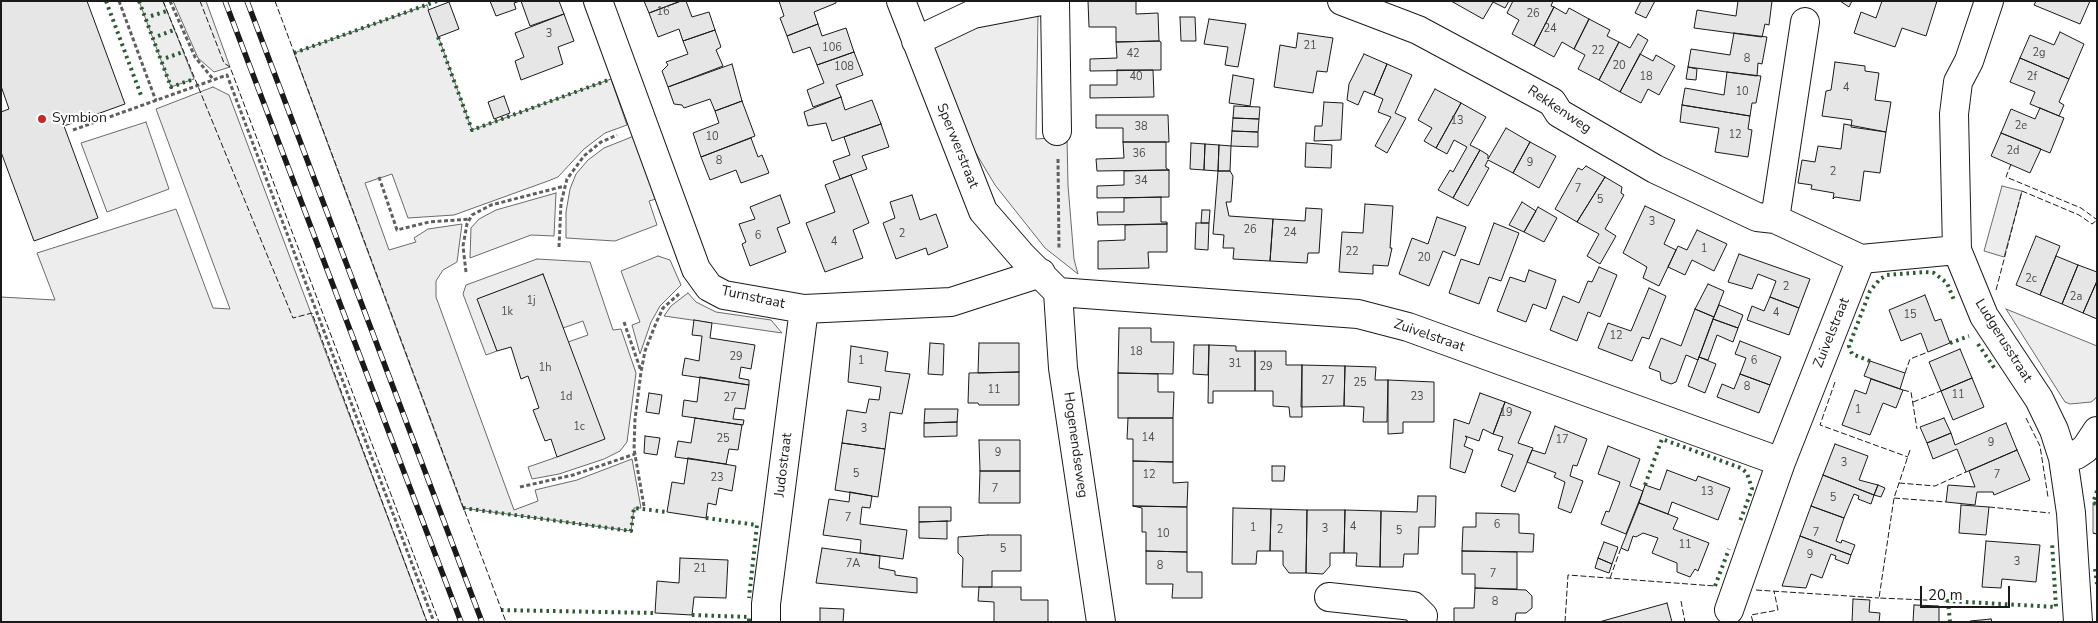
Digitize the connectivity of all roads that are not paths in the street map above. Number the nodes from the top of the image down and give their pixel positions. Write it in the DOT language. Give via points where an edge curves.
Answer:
graph roads {
  1 [pos="598,1"];
  2 [pos="901,1"];
  3 [pos="1041,1"];
  4 [pos="1055,1"];
  5 [pos="1342,1"];
  6 [pos="1989,1"];
  7 [pos="1805,22"];
  8 [pos="916,42"];
  9 [pos="1058,131"];
  10 [pos="1775,219"];
  11 [pos="1957,250"];
  12 [pos="1861,259"];
  13 [pos="1049,283"];
  14 [pos="804,309"];
  15 [pos="2097,431"];
  16 [pos="2063,458"];
  17 [pos="1781,462"];
  18 [pos="1329,597"];
  19 [pos="1729,610"];
  20 [pos="766,622"];
  21 [pos="1101,622"];
  22 [pos="1422,622"];
  23 [pos="2078,622"];
  1 -- 14 [label="street, Turnstraat" via="696,269 709,287 724,295"];
  2 -- 8 [label="street, Sperwerstraat"];
  3 -- 8 [label="street" via="973,14"];
  4 -- 9 [label="street"];
  5 -- 10 [label="street, Rekkenweg" via="1418,30 1552,102 1558,113 1655,169 1757,217"];
  6 -- 11 [label="street, Ludgerusstraat" via="1969,62 1958,82 1955,106"];
  7 -- 10 [label="street"];
  8 -- 13 [label="street, Sperwerstraat" via="983,211"];
  10 -- 12 [label="street, Rekkenweg"];
  11 -- 12 [label="street"];
  11 -- 16 [label="street, Ludgerusstraat" via="1984,316 2039,399"];
  12 -- 17 [label="street, Zuivelstraat"];
  13 -- 14 [label="street, Turnstraat" via="951,302"];
  13 -- 17 [label="street, Zuivelstraat" via="1358,314 1408,327"];
  13 -- 21 [label="street, Hogenendseweg"];
  14 -- 20 [label="street, Judostraat"];
  15 -- 16 [label="street" via="2085,449"];
  16 -- 23 [label="street, Ludgerusstraat" via="2071,513"];
  17 -- 19 [label="street, Zuivelstraat"];
  18 -- 22 [label="street" via="1413,606 1422,616"];
}
